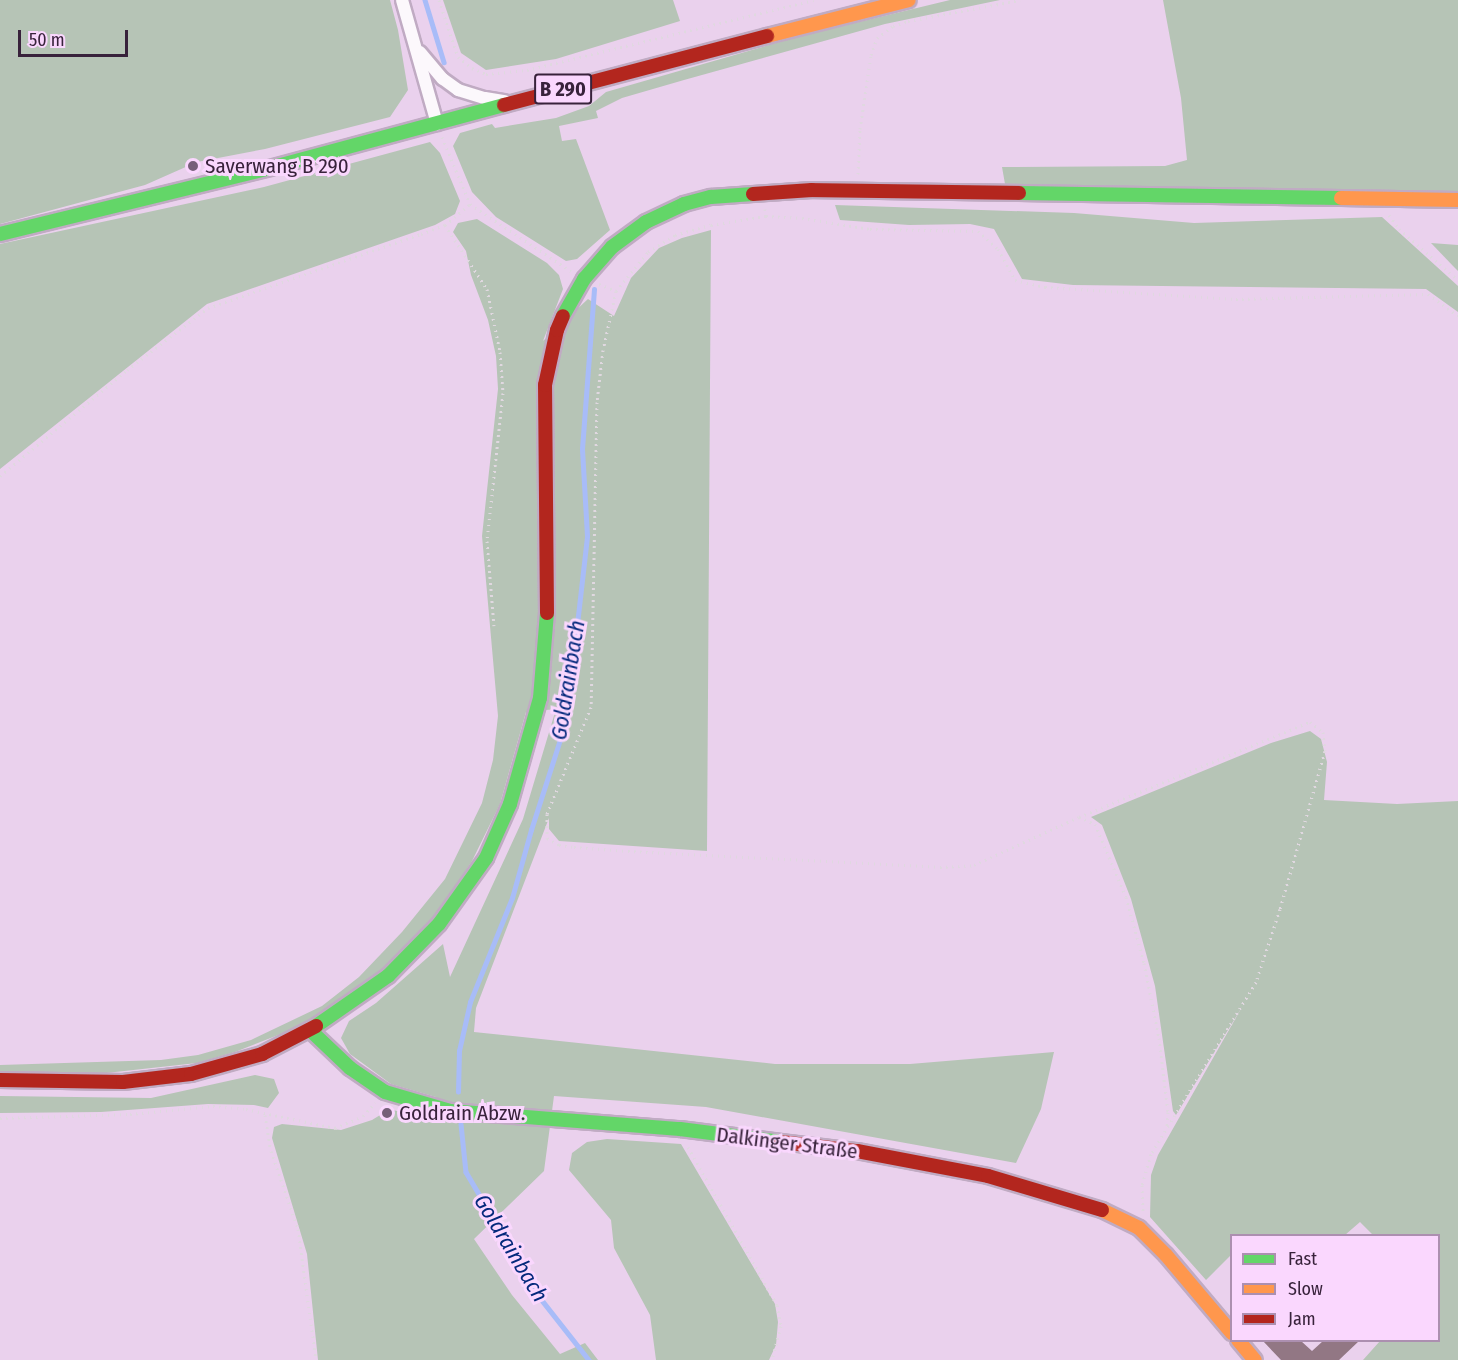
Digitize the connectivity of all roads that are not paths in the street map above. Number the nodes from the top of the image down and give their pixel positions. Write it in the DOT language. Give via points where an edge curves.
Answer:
graph roads {
  1 [pos="402,0"];
  2 [pos="909,0"];
  3 [pos="416,48"];
  4 [pos="515,102"];
  5 [pos="438,124"];
  6 [pos="1458,200"];
  7 [pos="0,234"];
  8 [pos="310,1030"];
  9 [pos="0,1080"];
  10 [pos="1230,1331"];
  11 [pos="1239,1342"];
  12 [pos="1254,1360"];
  1 -- 3 [label="street"];
  2 -- 4 [label="street, B 290"];
  3 -- 4 [label="street" via="458,90"];
  3 -- 5 [label="street"];
  4 -- 5 [label="street, B 290"];
  5 -- 7 [label="street, B 290"];
  6 -- 8 [label="street" via="763,192 711,197 684,204 646,222 612,247 584,279 557,330 546,385 548,543 540,698 510,804 486,858 439,924 388,976"];
  8 -- 9 [label="street" via="262,1054 191,1074 123,1082"];
  8 -- 10 [label="street, Dalkinger Straße" via="350,1068 385,1092 450,1111 680,1129 857,1151 988,1176 1100,1209 1139,1228"];
  11 -- 12 [label="street"];
}
